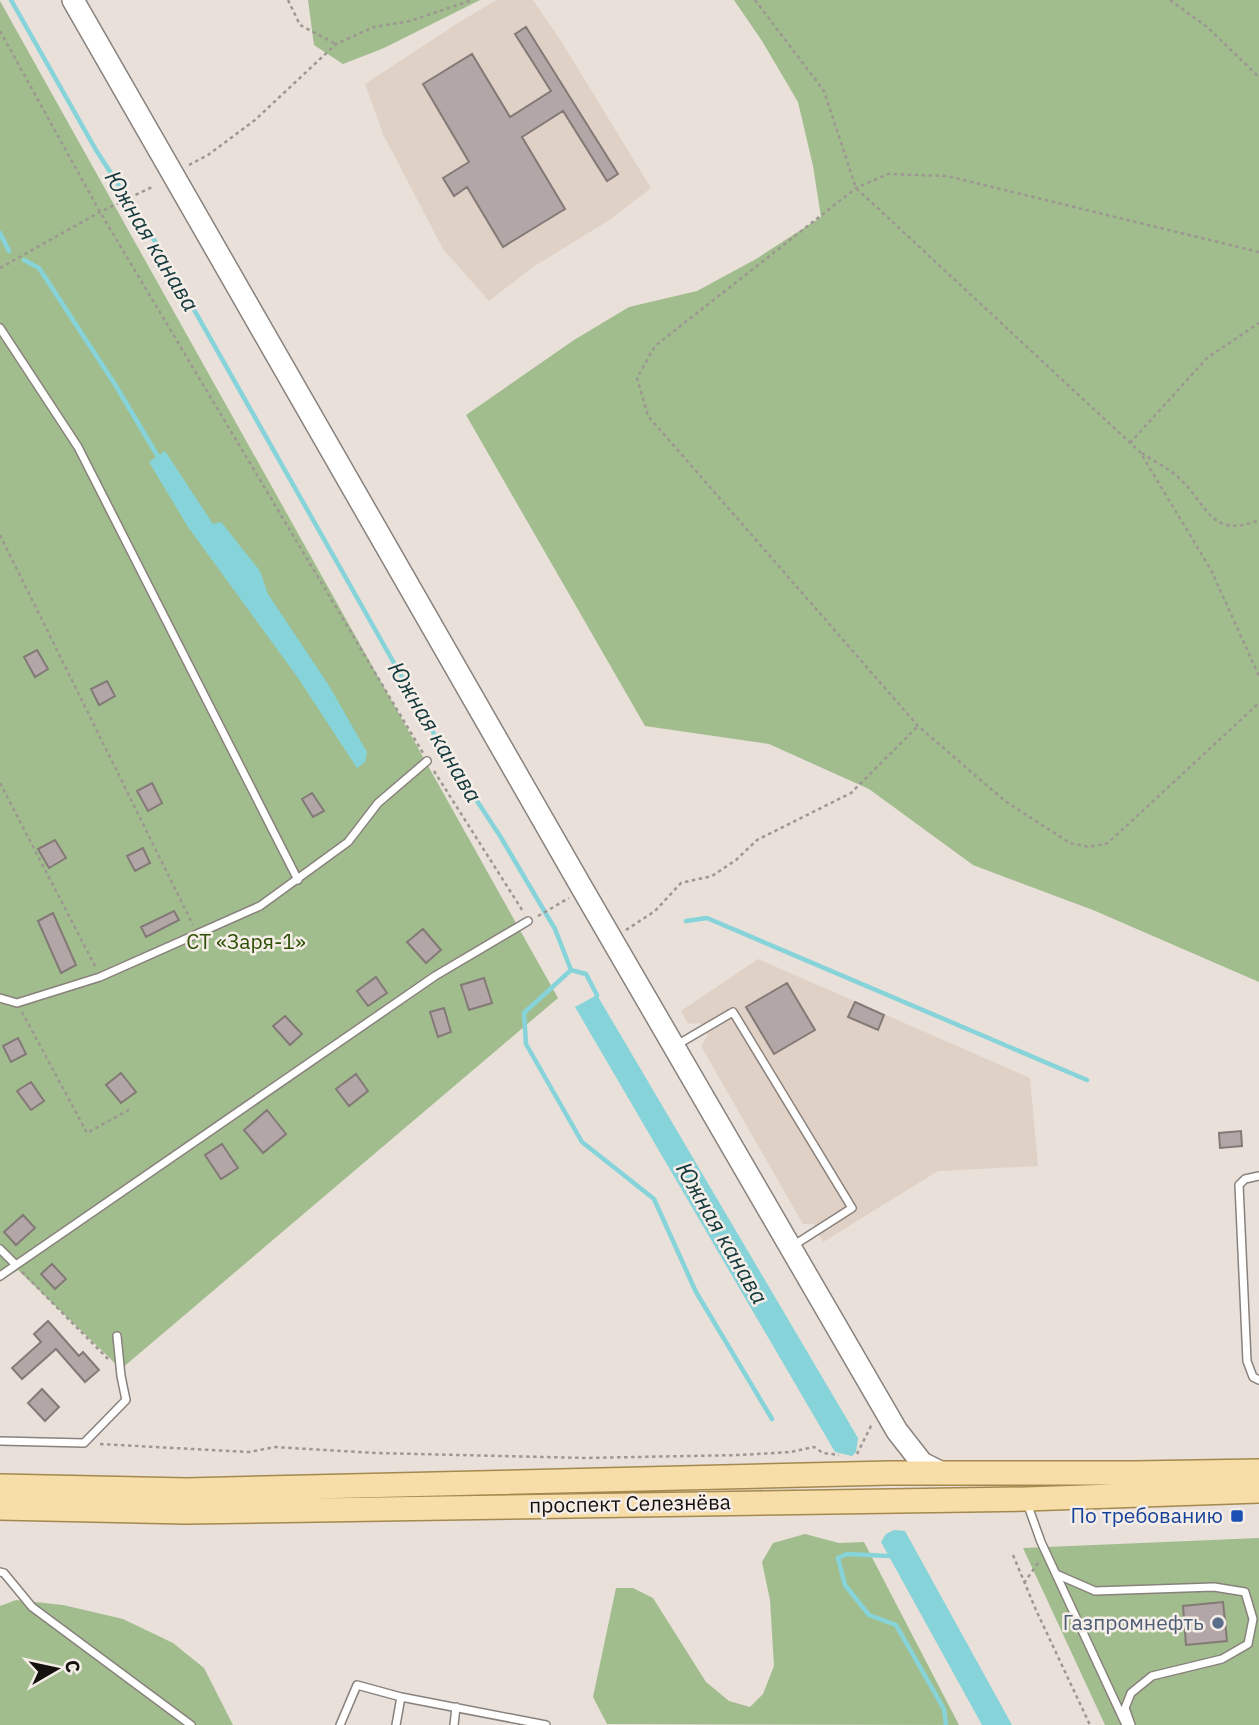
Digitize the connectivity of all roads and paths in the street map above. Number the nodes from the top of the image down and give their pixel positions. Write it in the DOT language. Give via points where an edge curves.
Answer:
graph roads {
  1 [pos="73,0"];
  2 [pos="288,0"];
  3 [pos="472,0"];
  4 [pos="755,0"];
  5 [pos="1170,0"];
  6 [pos="0,31"];
  7 [pos="336,44"];
  8 [pos="1259,77"];
  9 [pos="183,169"];
  10 [pos="152,187"];
  11 [pos="856,188"];
  12 [pos="100,212"];
  13 [pos="1259,252"];
  14 [pos="0,268"];
  15 [pos="1259,323"];
  16 [pos="0,328"];
  17 [pos="1130,443"];
  18 [pos="1140,452"];
  19 [pos="1259,520"];
  20 [pos="0,535"];
  21 [pos="1259,676"];
  22 [pos="1259,703"];
  23 [pos="918,726"];
  24 [pos="428,761"];
  25 [pos="0,783"];
  26 [pos="298,880"];
  27 [pos="558,904"];
  28 [pos="528,921"];
  29 [pos="624,932"];
  30 [pos="197,935"];
  31 [pos="100,977"];
  32 [pos="0,998"];
  33 [pos="17,1003"];
  34 [pos="674,1047"];
  35 [pos="132,1108"];
  36 [pos="1259,1176"];
  37 [pos="791,1247"];
  38 [pos="0,1249"];
  39 [pos="15,1264"];
  40 [pos="0,1276"];
  41 [pos="117,1336"];
  42 [pos="120,1372"];
  43 [pos="1259,1380"];
  44 [pos="880,1432"];
  45 [pos="902,1438"];
  46 [pos="0,1441"];
  47 [pos="84,1443"];
  48 [pos="840,1456"];
  49 [pos="849,1459"];
  50 [pos="1259,1471"];
  51 [pos="889,1473"];
  52 [pos="942,1473"];
  53 [pos="0,1486"];
  54 [pos="1259,1491"];
  55 [pos="1026,1499"];
  56 [pos="0,1508"];
  57 [pos="1045,1552"];
  58 [pos="1013,1555"];
  59 [pos="0,1572"];
  60 [pos="1056,1574"];
  61 [pos="1024,1583"];
  62 [pos="401,1697"];
  63 [pos="456,1707"];
  64 [pos="191,1725"];
  65 [pos="340,1725"];
  66 [pos="396,1725"];
  67 [pos="454,1725"];
  68 [pos="546,1725"];
  69 [pos="1090,1725"];
  70 [pos="1128,1725"];
  1 -- 34 [label="main road"];
  2 -- 7 [label="path" via="300,25"];
  3 -- 7 [label="path" via="410,21 374,27"];
  4 -- 11 [label="path" via="824,91"];
  5 -- 8 [label="path" via="1208,27"];
  6 -- 12 [label="path"];
  7 -- 9 [label="path" via="256,120"];
  10 -- 12 [label="path"];
  11 -- 13 [label="path" via="888,174 947,176"];
  11 -- 17 [label="path"];
  11 -- 23 [label="path" via="655,346 637,377 648,416"];
  12 -- 14 [label="path"];
  12 -- 24 [label="path"];
  15 -- 17 [label="path" via="1207,358"];
  16 -- 26 [label="lane" via="78,447"];
  17 -- 18 [label="path"];
  18 -- 19 [label="path" via="1178,478 1224,526 1237,528"];
  18 -- 21 [label="path" via="1211,570"];
  20 -- 30 [label="path"];
  22 -- 23 [label="path" via="1108,843 1089,847 1070,843 1005,801"];
  23 -- 29 [label="path" via="851,793 757,839 712,876 681,883 655,911"];
  24 -- 26 [label="lane" via="378,803 348,842"];
  24 -- 28 [label="path"];
  25 -- 31 [label="path"];
  26 -- 30 [label="lane" via="260,906"];
  27 -- 28 [label="path"];
  28 -- 39 [label="lane" via="435,976"];
  30 -- 31 [label="lane"];
  31 -- 33 [label="lane"];
  32 -- 33 [label="lane"];
  33 -- 35 [label="path" via="87,1133"];
  34 -- 37 [label="main road"];
  34 -- 37 [label="lane" via="733,1012 852,1208"];
  36 -- 43 [label="lane" via="1239,1185 1247,1361"];
  37 -- 45 [label="main road"];
  38 -- 39 [label="lane"];
  39 -- 40 [label="lane"];
  39 -- 42 [label="path"];
  41 -- 42 [label="lane"];
  42 -- 47 [label="lane" via="126,1400"];
  44 -- 49 [label="path" via="876,1423 871,1426 856,1456"];
  45 -- 51 [label="main road" via="900,1460"];
  45 -- 52 [label="main road" via="922,1463"];
  46 -- 47 [label="lane"];
  47 -- 48 [label="path" via="249,1452 275,1447 584,1458 740,1455 814,1447"];
  50 -- 52 [label="main road, проспект Селезнёва"];
  51 -- 52 [label="main road, проспект Селезнёва"];
  51 -- 53 [label="main road, проспект Селезнёва" via="187,1490"];
  54 -- 55 [label="main road, проспект Селезнёва"];
  55 -- 56 [label="main road, проспект Селезнёва" via="186,1512"];
  55 -- 57 [label="lane"];
  57 -- 60 [label="lane"];
  57 -- 61 [label="path"];
  58 -- 61 [label="path"];
  59 -- 64 [label="lane" via="32,1607"];
  60 -- 70 [label="lane"];
  60 -- 70 [label="lane" via="1095,1591 1214,1587 1245,1592 1253,1619 1248,1644 1222,1659 1152,1676 1131,1693 1125,1708"];
  61 -- 69 [label="path"];
  62 -- 63 [label="lane"];
  62 -- 65 [label="lane" via="357,1685"];
  62 -- 66 [label="lane"];
  63 -- 67 [label="lane"];
  63 -- 68 [label="lane"];
}
